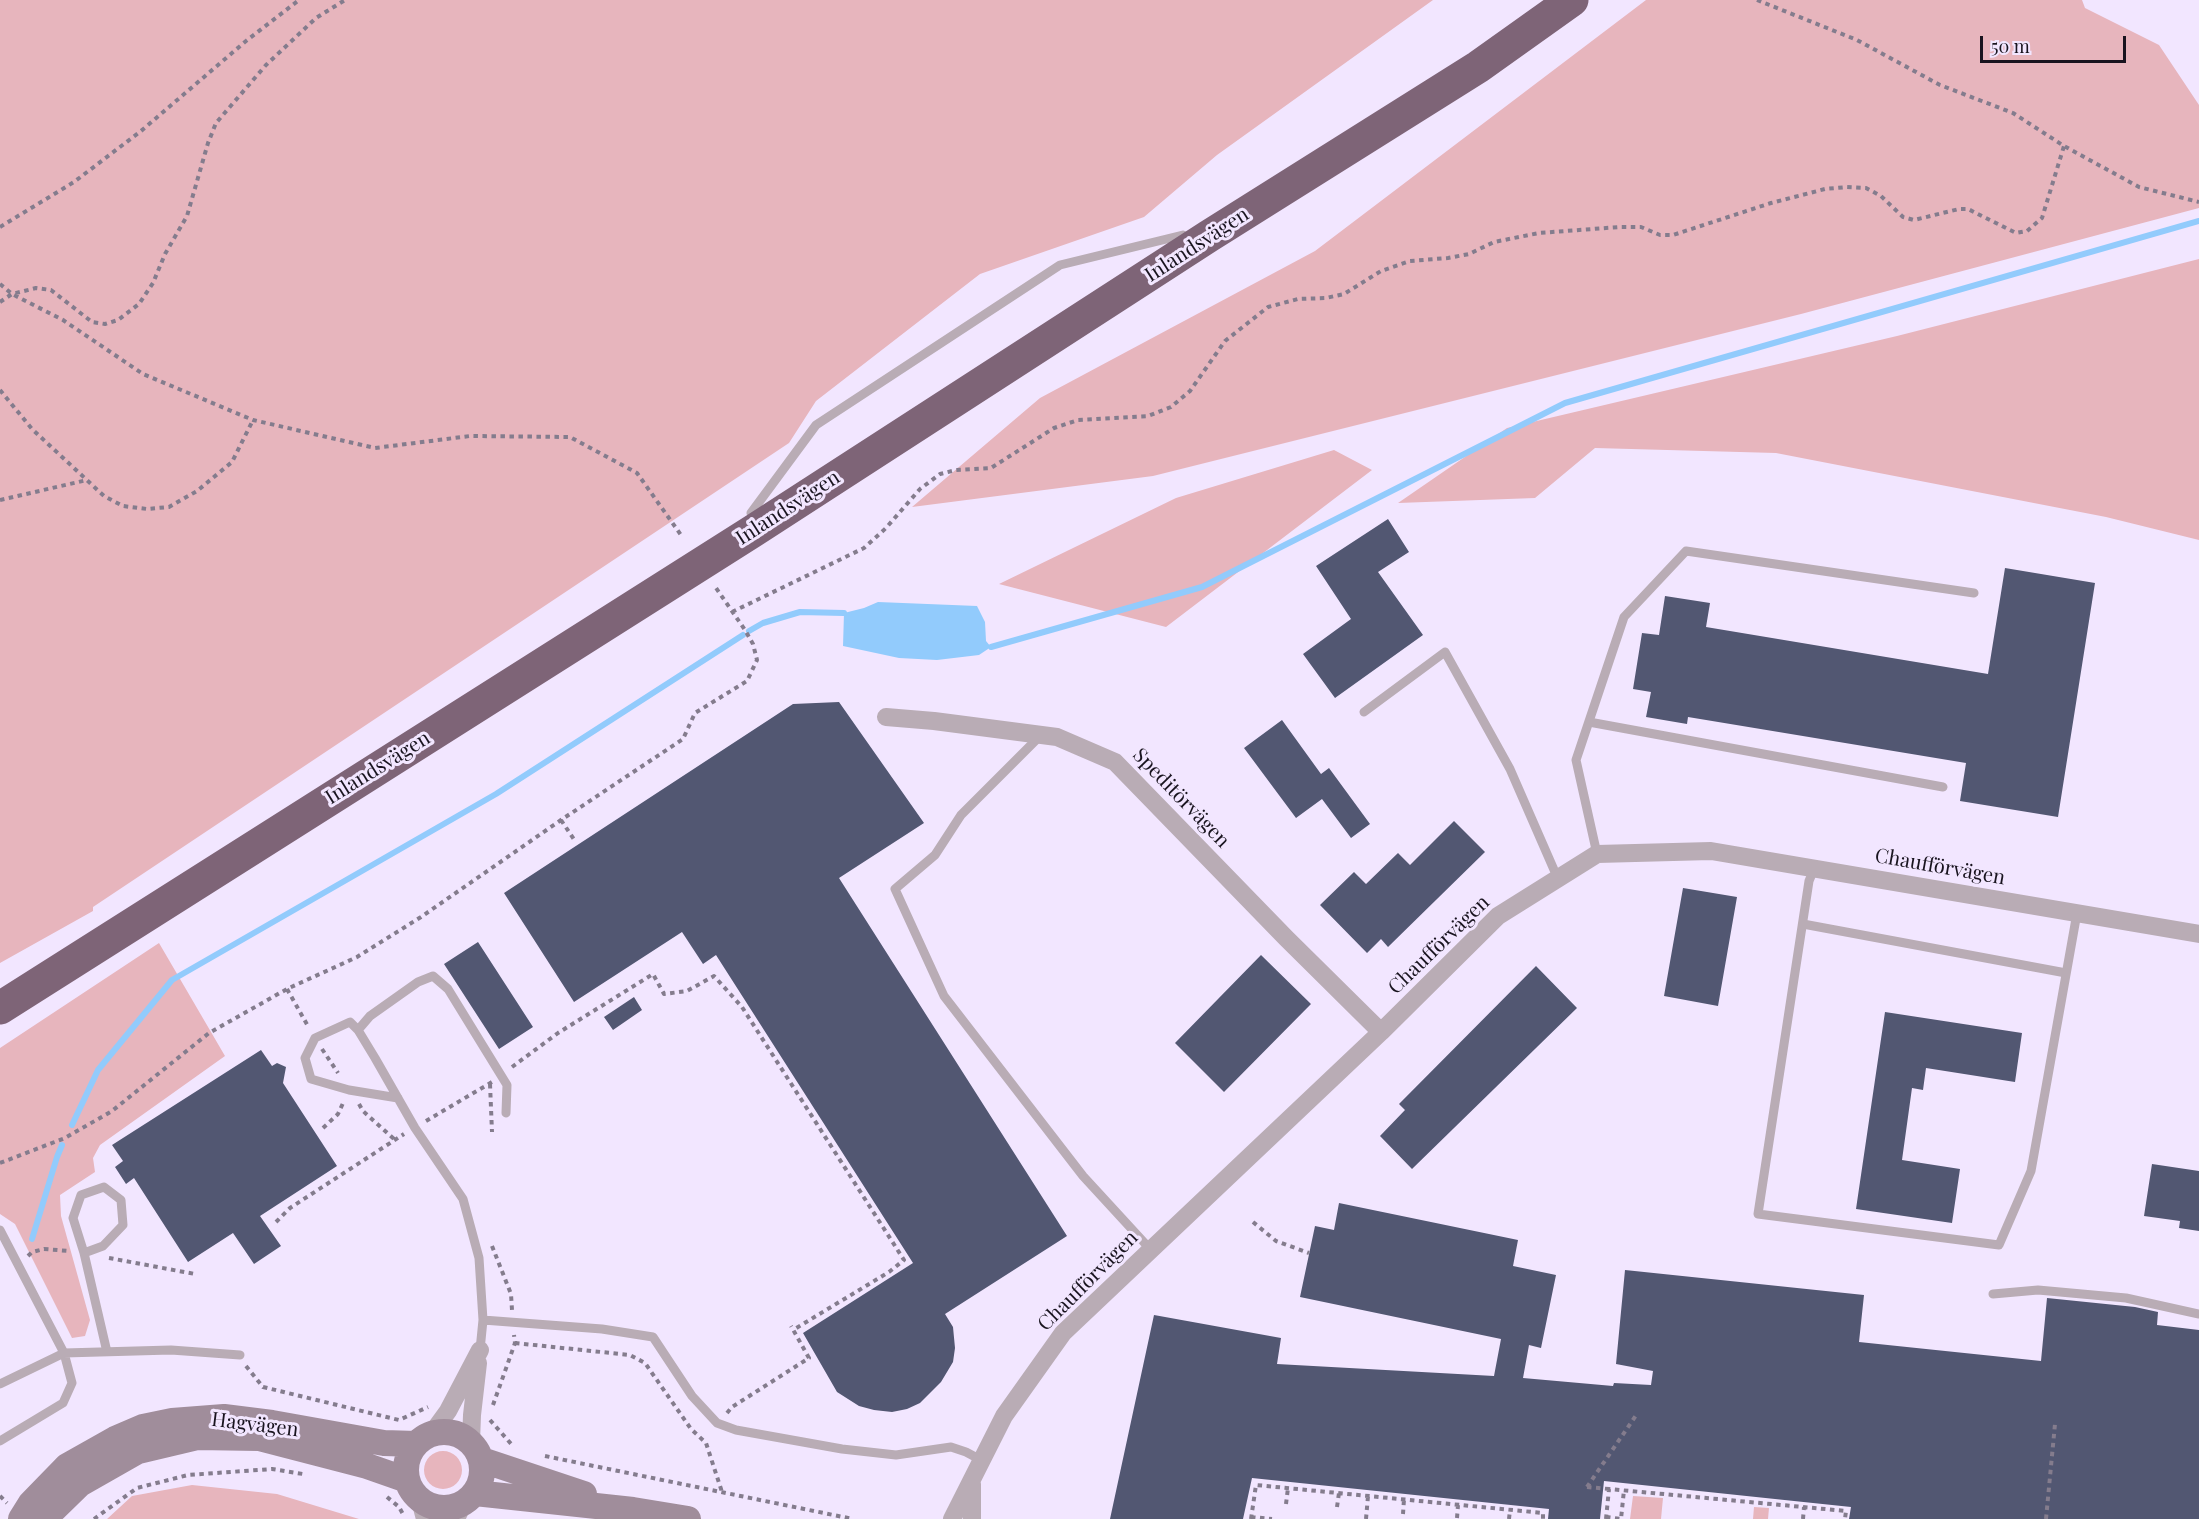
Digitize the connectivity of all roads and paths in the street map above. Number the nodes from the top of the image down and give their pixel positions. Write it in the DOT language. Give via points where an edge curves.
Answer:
graph roads {
  1 [pos="299,0"];
  2 [pos="345,0"];
  3 [pos="1540,0"];
  4 [pos="1572,0"];
  5 [pos="1757,0"];
  6 [pos="2064,146"];
  7 [pos="2199,202"];
  8 [pos="0,227"];
  9 [pos="0,284"];
  10 [pos="12,294"];
  11 [pos="0,302"];
  12 [pos="0,390"];
  13 [pos="253,420"];
  14 [pos="87,480"];
  15 [pos="0,500"];
  16 [pos="681,535"];
  17 [pos="708,577"];
  18 [pos="1974,593"];
  19 [pos="732,612"];
  20 [pos="1364,712"];
  21 [pos="886,717"];
  22 [pos="1589,722"];
  23 [pos="1041,735"];
  24 [pos="1944,786"];
  25 [pos="561,820"];
  26 [pos="576,841"];
  27 [pos="1597,854"];
  28 [pos="1814,869"];
  29 [pos="1558,879"];
  30 [pos="2077,913"];
  31 [pos="1803,924"];
  32 [pos="2199,934"];
  33 [pos="2066,973"];
  34 [pos="0,984"];
  35 [pos="287,989"];
  36 [pos="0,1008"];
  37 [pos="358,1030"];
  38 [pos="1381,1032"];
  39 [pos="315,1038"];
  40 [pos="501,1076"];
  41 [pos="490,1083"];
  42 [pos="349,1090"];
  43 [pos="398,1098"];
  44 [pos="506,1113"];
  45 [pos="323,1128"];
  46 [pos="415,1128"];
  47 [pos="492,1131"];
  48 [pos="394,1139"];
  49 [pos="0,1163"];
  50 [pos="276,1222"];
  51 [pos="1252,1222"];
  52 [pos="0,1230"];
  53 [pos="1151,1250"];
  54 [pos="84,1253"];
  55 [pos="1309,1253"];
  56 [pos="1992,1294"];
  57 [pos="2199,1314"];
  58 [pos="483,1320"];
  59 [pos="515,1342"];
  60 [pos="480,1350"];
  61 [pos="106,1352"];
  62 [pos="64,1353"];
  63 [pos="240,1354"];
  64 [pos="0,1384"];
  65 [pos="448,1411"];
  66 [pos="1637,1414"];
  67 [pos="720,1424"];
  68 [pos="2055,1424"];
  69 [pos="424,1438"];
  70 [pos="0,1441"];
  71 [pos="706,1443"];
  72 [pos="476,1451"];
  73 [pos="544,1455"];
  74 [pos="981,1460"];
  75 [pos="304,1474"];
  76 [pos="972,1482"];
  77 [pos="1288,1488"];
  78 [pos="1610,1489"];
  79 [pos="1624,1490"];
  80 [pos="723,1493"];
  81 [pos="1339,1493"];
  82 [pos="383,1494"];
  83 [pos="1368,1496"];
  84 [pos="1404,1500"];
  85 [pos="1286,1504"];
  86 [pos="414,1505"];
  87 [pos="1458,1505"];
  88 [pos="465,1506"];
  89 [pos="1804,1507"];
  90 [pos="1337,1508"];
  91 [pos="633,1510"];
  92 [pos="1510,1510"];
  93 [pos="1404,1514"];
  94 [pos="1251,1518"];
  95 [pos="1457,1518"];
  96 [pos="1606,1518"];
  97 [pos="21,1519"];
  98 [pos="44,1519"];
  99 [pos="94,1519"];
  100 [pos="688,1519"];
  101 [pos="853,1519"];
  102 [pos="952,1519"];
  103 [pos="972,1519"];
  104 [pos="1272,1519"];
  105 [pos="1366,1519"];
  106 [pos="1509,1519"];
  107 [pos="1543,1519"];
  108 [pos="1803,1519"];
  109 [pos="1845,1519"];
  110 [pos="2046,1519"];
  1 -- 8 [label="path" via="132,138 74,182"];
  2 -- 10 [label="path" via="316,18 266,65 216,123 187,216 139,304 118,320 105,324 92,322 51,290 36,288"];
  3 -- 34 [label="highway, Inlandsvägen" via="1464,53 751,513"];
  4 -- 36 [label="highway, Inlandsvägen" via="1478,67"];
  5 -- 6 [label="path" via="1857,40 1940,85 2013,113"];
  6 -- 7 [label="path" via="2139,187"];
  6 -- 19 [label="path" via="2042,219 2027,231 2016,233 1959,208 1914,220 1903,218 1881,196 1866,188 1836,188 1771,202 1673,235 1660,235 1641,227 1620,227 1539,233 1494,242 1469,254 1410,261 1381,272 1344,294 1268,307 1225,341 1190,392 1171,407 1148,416 1078,420 1054,428 990,468 940,474 920,489 864,548"];
  9 -- 10 [label="path"];
  10 -- 11 [label="path"];
  10 -- 13 [label="path" via="63,320 143,374"];
  12 -- 14 [label="path" via="32,429"];
  13 -- 14 [label="path" via="232,462 197,491 169,507 123,506 104,496"];
  13 -- 16 [label="path" via="375,448 470,436 570,437 637,473"];
  14 -- 15 [label="path"];
  17 -- 19 [label="path"];
  18 -- 22 [label="lane" via="1686,550 1624,617"];
  19 -- 25 [label="path" via="753,644 757,660 747,681 694,713 683,739"];
  20 -- 29 [label="lane" via="1445,652 1510,769"];
  21 -- 23 [label="street, Speditörvägen"];
  22 -- 24 [label="lane"];
  22 -- 27 [label="lane" via="1576,760"];
  23 -- 38 [label="street, Speditörvägen" via="1057,737 1115,762"];
  23 -- 53 [label="lane" via="961,814 935,855 895,889 944,996 1083,1176"];
  25 -- 26 [label="path"];
  25 -- 35 [label="path" via="366,952"];
  27 -- 28 [label="street, Chaufförvägen" via="1711,851"];
  27 -- 29 [label="street, Chaufförvägen"];
  28 -- 30 [label="street, Chaufförvägen"];
  28 -- 31 [label="lane"];
  29 -- 38 [label="street, Chaufförvägen" via="1498,916"];
  30 -- 32 [label="street, Chaufförvägen"];
  30 -- 33 [label="lane"];
  31 -- 33 [label="lane"];
  31 -- 33 [label="lane" via="1758,1214 1999,1245 2031,1171"];
  35 -- 39 [label="path"];
  35 -- 49 [label="path" via="209,1033 112,1111 65,1138"];
  37 -- 39 [label="lane" via="350,1022"];
  37 -- 40 [label="lane" via="370,1016 433,976 448,989"];
  37 -- 43 [label="lane"];
  38 -- 53 [label="street, Chaufförvägen"];
  39 -- 42 [label="path"];
  39 -- 42 [label="lane" via="304,1058 311,1079"];
  40 -- 41 [label="path"];
  40 -- 44 [label="lane" via="507,1085"];
  40 -- 67 [label="path" via="558,1033 653,974 664,994 687,991 714,976 742,1006 904,1260 792,1328 809,1358 732,1407"];
  41 -- 46 [label="path"];
  41 -- 47 [label="path"];
  42 -- 43 [label="lane"];
  42 -- 45 [label="path" via="338,1114"];
  42 -- 48 [label="path" via="363,1111"];
  43 -- 46 [label="lane"];
  46 -- 48 [label="path"];
  46 -- 58 [label="lane" via="463,1199 478,1258"];
  48 -- 50 [label="path" via="290,1208"];
  51 -- 55 [label="path" via="1276,1240"];
  52 -- 62 [label="lane"];
  53 -- 74 [label="street, Chaufförvägen" via="1063,1333 1013,1401"];
  54 -- 54 [label="lane" via="73,1218 81,1195 104,1187 121,1200 123,1225 103,1246"];
  54 -- 61 [label="lane"];
  56 -- 57 [label="lane" via="2038,1290 2126,1298"];
  58 -- 60 [label="lane"];
  58 -- 67 [label="lane" via="653,1337 693,1396"];
  59 -- 71 [label="path" via="630,1355 645,1363 691,1429"];
  60 -- 65 [label="street"];
  60 -- 72 [label="street" via="472,1415"];
  61 -- 62 [label="lane"];
  61 -- 63 [label="lane"];
  62 -- 64 [label="lane"];
  62 -- 70 [label="lane" via="72,1383 63,1403"];
  63 -- 65 [label="path" via="263,1387 399,1420 429,1407"];
  65 -- 69 [label="street"];
  66 -- 78 [label="path" via="1587,1487"];
  67 -- 71 [label="path"];
  67 -- 74 [label="lane" via="842,1449 896,1455 951,1447"];
  68 -- 110 [label="path"];
  69 -- 72 [label="street" via="444,1431 457,1433"];
  69 -- 86 [label="street" via="406,1461"];
  69 -- 97 [label="street, Hagvägen" via="384,1443 224,1417 172,1421 143,1427 67,1466"];
  71 -- 80 [label="path"];
  72 -- 88 [label="street" via="482,1480"];
  72 -- 91 [label="street"];
  73 -- 80 [label="path"];
  74 -- 76 [label="street, Chaufförvägen"];
  75 -- 99 [label="path" via="272,1469 188,1475 136,1488"];
  76 -- 102 [label="street, Chaufförvägen"];
  76 -- 103 [label="street, Chaufförvägen"];
  77 -- 81 [label="path"];
  77 -- 85 [label="path"];
  77 -- 94 [label="path" via="1256,1485"];
  78 -- 79 [label="path"];
  78 -- 96 [label="path"];
  79 -- 89 [label="path"];
  79 -- 96 [label="path" via="1621,1519"];
  80 -- 101 [label="path"];
  81 -- 83 [label="path"];
  81 -- 90 [label="path"];
  82 -- 86 [label="path" via="399,1507"];
  83 -- 84 [label="path"];
  83 -- 105 [label="path"];
  84 -- 87 [label="path"];
  84 -- 93 [label="path"];
  86 -- 88 [label="street" via="444,1509"];
  86 -- 98 [label="street, Hagvägen" via="357,1463 259,1438 197,1437 138,1451 80,1484"];
  87 -- 92 [label="path"];
  87 -- 95 [label="path"];
  88 -- 91 [label="street"];
  89 -- 108 [label="path"];
  89 -- 109 [label="path" via="1846,1511"];
  91 -- 100 [label="street"];
  92 -- 106 [label="path"];
  92 -- 107 [label="path" via="1543,1513"];
  94 -- 104 [label="path"];
}
